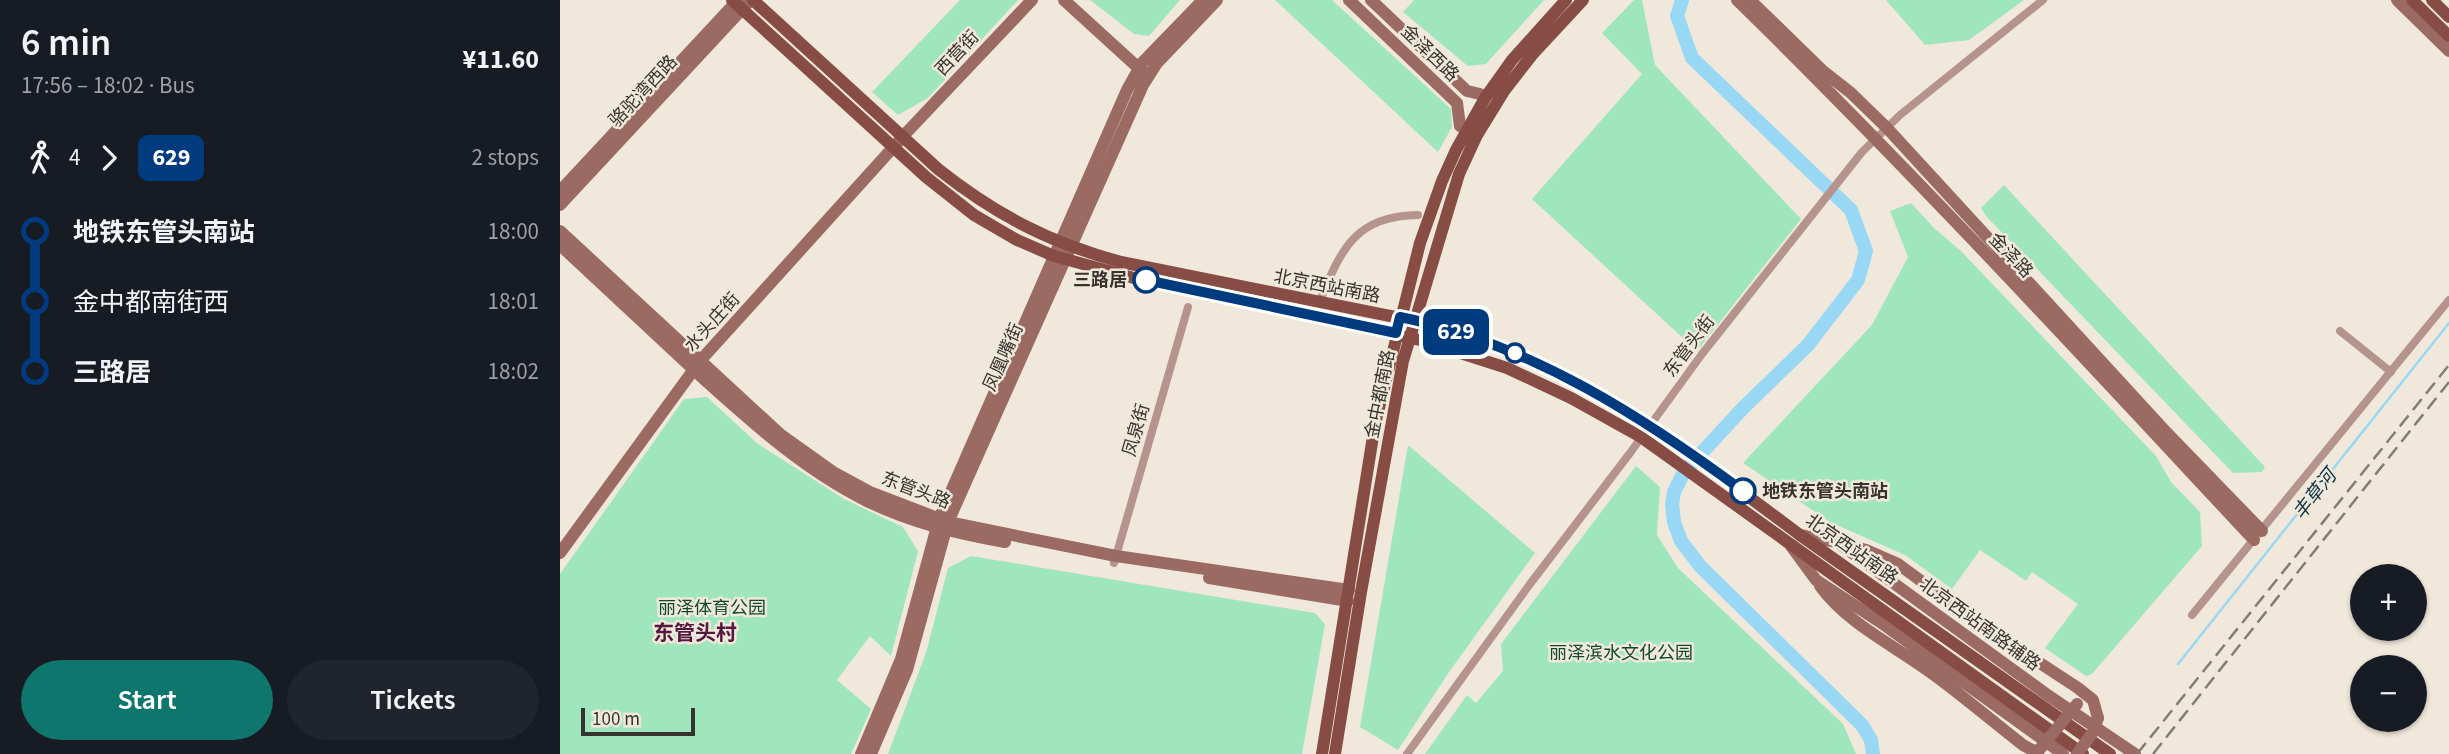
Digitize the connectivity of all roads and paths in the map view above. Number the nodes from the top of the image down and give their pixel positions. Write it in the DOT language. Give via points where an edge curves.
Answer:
graph roads {
  1 [pos="752,0"];
  2 [pos="1032,0"];
  3 [pos="1064,0"];
  4 [pos="1074,0"];
  5 [pos="1203,0"];
  6 [pos="1217,0"];
  7 [pos="1349,0"];
  8 [pos="1371,0"];
  9 [pos="1566,0"];
  10 [pos="1583,0"];
  11 [pos="1737,0"];
  12 [pos="1750,0"];
  13 [pos="2043,0"];
  14 [pos="2397,0"];
  15 [pos="2413,0"];
  16 [pos="2432,0"];
  17 [pos="737,3"];
  18 [pos="2449,17"];
  19 [pos="2449,36"];
  20 [pos="2449,51"];
  21 [pos="1145,70"];
  22 [pos="1480,94"];
  23 [pos="1460,126"];
  24 [pos="1887,128"];
  25 [pos="906,134"];
  26 [pos="1875,139"];
  27 [pos="893,149"];
  28 [pos="560,191"];
  29 [pos="560,205"];
  30 [pos="1418,215"];
  31 [pos="560,231"];
  32 [pos="560,245"];
  33 [pos="1062,251"];
  34 [pos="2449,300"];
  35 [pos="1320,303"];
  36 [pos="1188,307"];
  37 [pos="1400,317"];
  38 [pos="1414,320"];
  39 [pos="2340,331"];
  40 [pos="1396,333"];
  41 [pos="1409,337"];
  42 [pos="696,365"];
  43 [pos="2391,372"];
  44 [pos="1650,424"];
  45 [pos="1641,437"];
  46 [pos="942,525"];
  47 [pos="1800,535"];
  48 [pos="2258,535"];
  49 [pos="1837,542"];
  50 [pos="1791,545"];
  51 [pos="560,553"];
  52 [pos="1115,560"];
  53 [pos="1816,580"];
  54 [pos="1348,596"];
  55 [pos="2192,615"];
  56 [pos="2081,690"];
  57 [pos="2034,751"];
  58 [pos="861,754"];
  59 [pos="871,754"];
  60 [pos="1322,754"];
  61 [pos="1335,754"];
  62 [pos="1407,754"];
  63 [pos="2063,754"];
  64 [pos="2077,754"];
  65 [pos="2083,754"];
  66 [pos="2110,754"];
  67 [pos="2135,754"];
  1 -- 17 [label="street, 骆驼湾西路"];
  1 -- 25 [label="main road, 北京西站南路"];
  2 -- 25 [label="street, 西营街"];
  3 -- 21 [label="street"];
  4 -- 21 [label="street"];
  5 -- 21 [label="street, 凤凰嘴街"];
  6 -- 21 [label="street, 凤凰嘴街"];
  7 -- 23 [label="street, 金泽西路" via="1457,103"];
  8 -- 22 [label="street, 金泽西路" via="1466,91"];
  9 -- 37 [label="main road, 金中都南路" via="1511,60 1468,128 1419,243"];
  10 -- 38 [label="main road, 金中都南路" via="1520,70 1477,135 1459,174"];
  11 -- 26 [label="street, 金泽路"];
  12 -- 24 [label="street, 金泽路"];
  13 -- 24 [label="street, 东管头街"];
  14 -- 20 [label="street"];
  15 -- 19 [label="main road"];
  16 -- 18 [label="main road"];
  17 -- 27 [label="main road, 北京西站南路"];
  17 -- 28 [label="street, 骆驼湾西路"];
  17 -- 29 [label="street, 骆驼湾西路"];
  21 -- 33 [label="street, 凤凰嘴街"];
  24 -- 26 [label="street, 东管头街"];
  24 -- 48 [label="street, 金泽路"];
  25 -- 27 [label="street, 水头庄街"];
  25 -- 33 [label="main road, 北京西站南路" via="938,169 983,203"];
  26 -- 44 [label="street, 东管头街" via="1754,286"];
  26 -- 48 [label="street, 金泽路"];
  27 -- 33 [label="main road, 北京西站南路" via="1002,233"];
  27 -- 42 [label="street, 水头庄街"];
  30 -- 35 [label="street" via="1379,220 1360,232 1334,267"];
  31 -- 42 [label="street, 东管头路"];
  32 -- 42 [label="street, 东管头路"];
  33 -- 35 [label="main road, 北京西站南路"];
  33 -- 40 [label="main road, 北京西站南路" via="1134,278"];
  33 -- 46 [label="street, 凤凰嘴街"];
  34 -- 43 [label="street"];
  35 -- 37 [label="main road, 北京西站南路"];
  36 -- 52 [label="street, 凤泉街"];
  37 -- 38 [label="main road, 北京西站南路"];
  37 -- 40 [label="main road, 金中都南路"];
  38 -- 41 [label="main road, 金中都南路"];
  38 -- 44 [label="main road, 北京西站南路" via="1521,356"];
  39 -- 43 [label="street"];
  40 -- 41 [label="main road, 北京西站南路"];
  40 -- 54 [label="main road, 金中都南路" via="1375,424"];
  41 -- 45 [label="main road, 北京西站南路" via="1507,368"];
  41 -- 61 [label="main road, 金中都南路"];
  42 -- 46 [label="street, 东管头路" via="823,466"];
  42 -- 51 [label="street, 水头庄街"];
  43 -- 48 [label="street"];
  44 -- 45 [label="street, 东管头街"];
  44 -- 47 [label="main road, 北京西站南路"];
  45 -- 50 [label="main road, 北京西站南路"];
  45 -- 62 [label="street, 东管头街"];
  46 -- 52 [label="street, 东管头路"];
  46 -- 58 [label="street, 凤凰嘴街" via="901,660"];
  46 -- 59 [label="street, 凤凰嘴街" via="910,660"];
  47 -- 49 [label="street, 北京西站南路辅路"];
  47 -- 66 [label="main road, 北京西站南路"];
  48 -- 55 [label="street"];
  49 -- 56 [label="street" via="1898,564"];
  49 -- 67 [label="street, 北京西站南路辅路"];
  50 -- 53 [label="street"];
  50 -- 65 [label="main road, 北京西站南路"];
  52 -- 54 [label="street, 东管头路"];
  53 -- 57 [label="street" via="1847,616"];
  53 -- 63 [label="street"];
  54 -- 60 [label="main road, 金中都南路"];
  56 -- 57 [label="street, bridge" via="2077,704"];
  56 -- 64 [label="street, bridge" via="2093,700 2098,718"];
}
